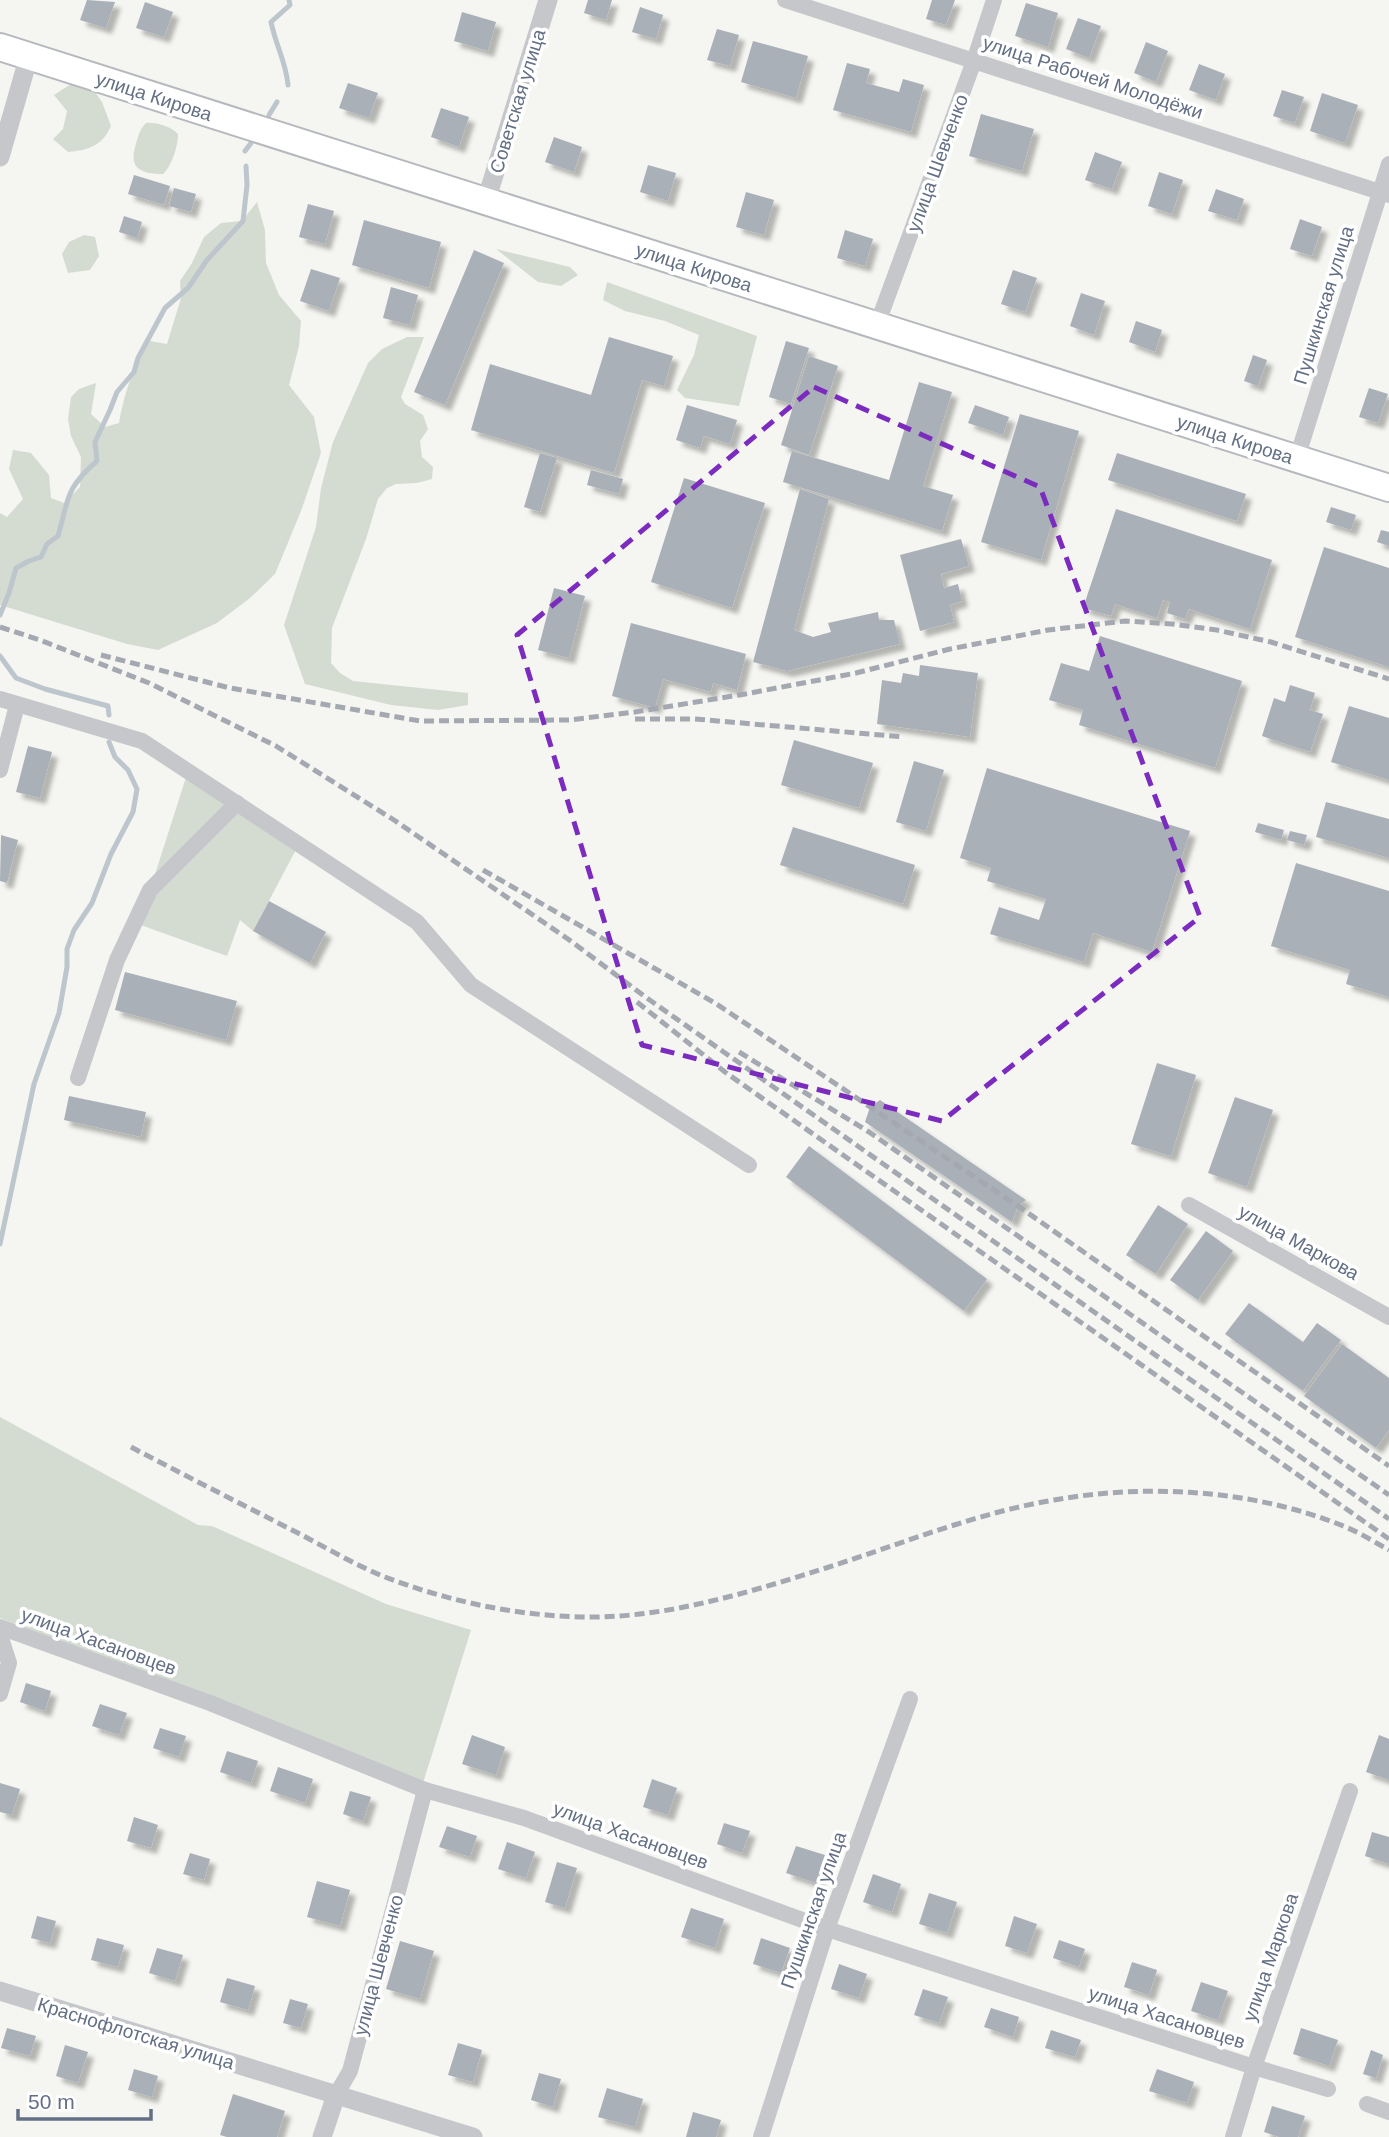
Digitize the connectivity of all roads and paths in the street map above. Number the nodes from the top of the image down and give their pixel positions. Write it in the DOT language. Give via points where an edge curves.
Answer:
graph roads {
  1 [pos="548,0"];
  2 [pos="785,0"];
  3 [pos="994,0"];
  4 [pos="0,47"];
  5 [pos="29,56"];
  6 [pos="974,61"];
  7 [pos="0,158"];
  8 [pos="1389,164"];
  9 [pos="1385,193"];
  10 [pos="486,201"];
  11 [pos="877,325"];
  12 [pos="1297,458"];
  13 [pos="1389,488"];
  14 [pos="0,699"];
  15 [pos="17,705"];
  16 [pos="0,769"];
  17 [pos="237,803"];
  18 [pos="78,1078"];
  19 [pos="749,1165"];
  20 [pos="1189,1205"];
  21 [pos="1389,1317"];
  22 [pos="0,1627"];
  23 [pos="0,1634"];
  24 [pos="0,1695"];
  25 [pos="910,1699"];
  26 [pos="425,1790"];
  27 [pos="1350,1791"];
  28 [pos="827,1929"];
  29 [pos="0,1991"];
  30 [pos="1254,2067"];
  31 [pos="1328,2089"];
  32 [pos="336,2095"];
  33 [pos="1367,2104"];
  34 [pos="1389,2112"];
  35 [pos="322,2137"];
  36 [pos="472,2137"];
  37 [pos="761,2137"];
  38 [pos="1233,2137"];
  1 -- 10 [label="street, Советская улица"];
  2 -- 6 [label="street, улица Рабочей Молодёжи"];
  3 -- 6 [label="street, улица Шевченко"];
  4 -- 5 [label="main road, улица Кирова"];
  5 -- 7 [label="street"];
  5 -- 10 [label="main road, улица Кирова"];
  6 -- 9 [label="street, улица Рабочей Молодёжи"];
  6 -- 11 [label="street, улица Шевченко"];
  8 -- 9 [label="street, Пушкинская улица"];
  9 -- 12 [label="street, Пушкинская улица"];
  10 -- 11 [label="main road, улица Кирова"];
  11 -- 12 [label="main road, улица Кирова"];
  12 -- 13 [label="main road, улица Кирова"];
  14 -- 15 [label="street"];
  15 -- 16 [label="street"];
  15 -- 17 [label="street" via="142,741"];
  17 -- 18 [label="street" via="150,890 117,960"];
  17 -- 19 [label="street" via="417,922 471,985"];
  20 -- 21 [label="street, улица Маркова"];
  22 -- 26 [label="street, улица Хасановцев" via="209,1703"];
  23 -- 24 [label="street" via="9,1663"];
  25 -- 28 [label="street, Пушкинская улица"];
  26 -- 28 [label="street, улица Хасановцев" via="524,1818"];
  26 -- 32 [label="street, улица Шевченко" via="350,2071"];
  27 -- 30 [label="street, улица Маркова"];
  28 -- 30 [label="street, улица Хасановцев"];
  28 -- 37 [label="street, Пушкинская улица"];
  29 -- 32 [label="street, Краснофлотская улица"];
  30 -- 31 [label="street, улица Хасановцев"];
  30 -- 38 [label="street, улица Маркова"];
  32 -- 35 [label="street, улица Шевченко"];
  32 -- 36 [label="street, Краснофлотская улица"];
  33 -- 34 [label="street"];
}
